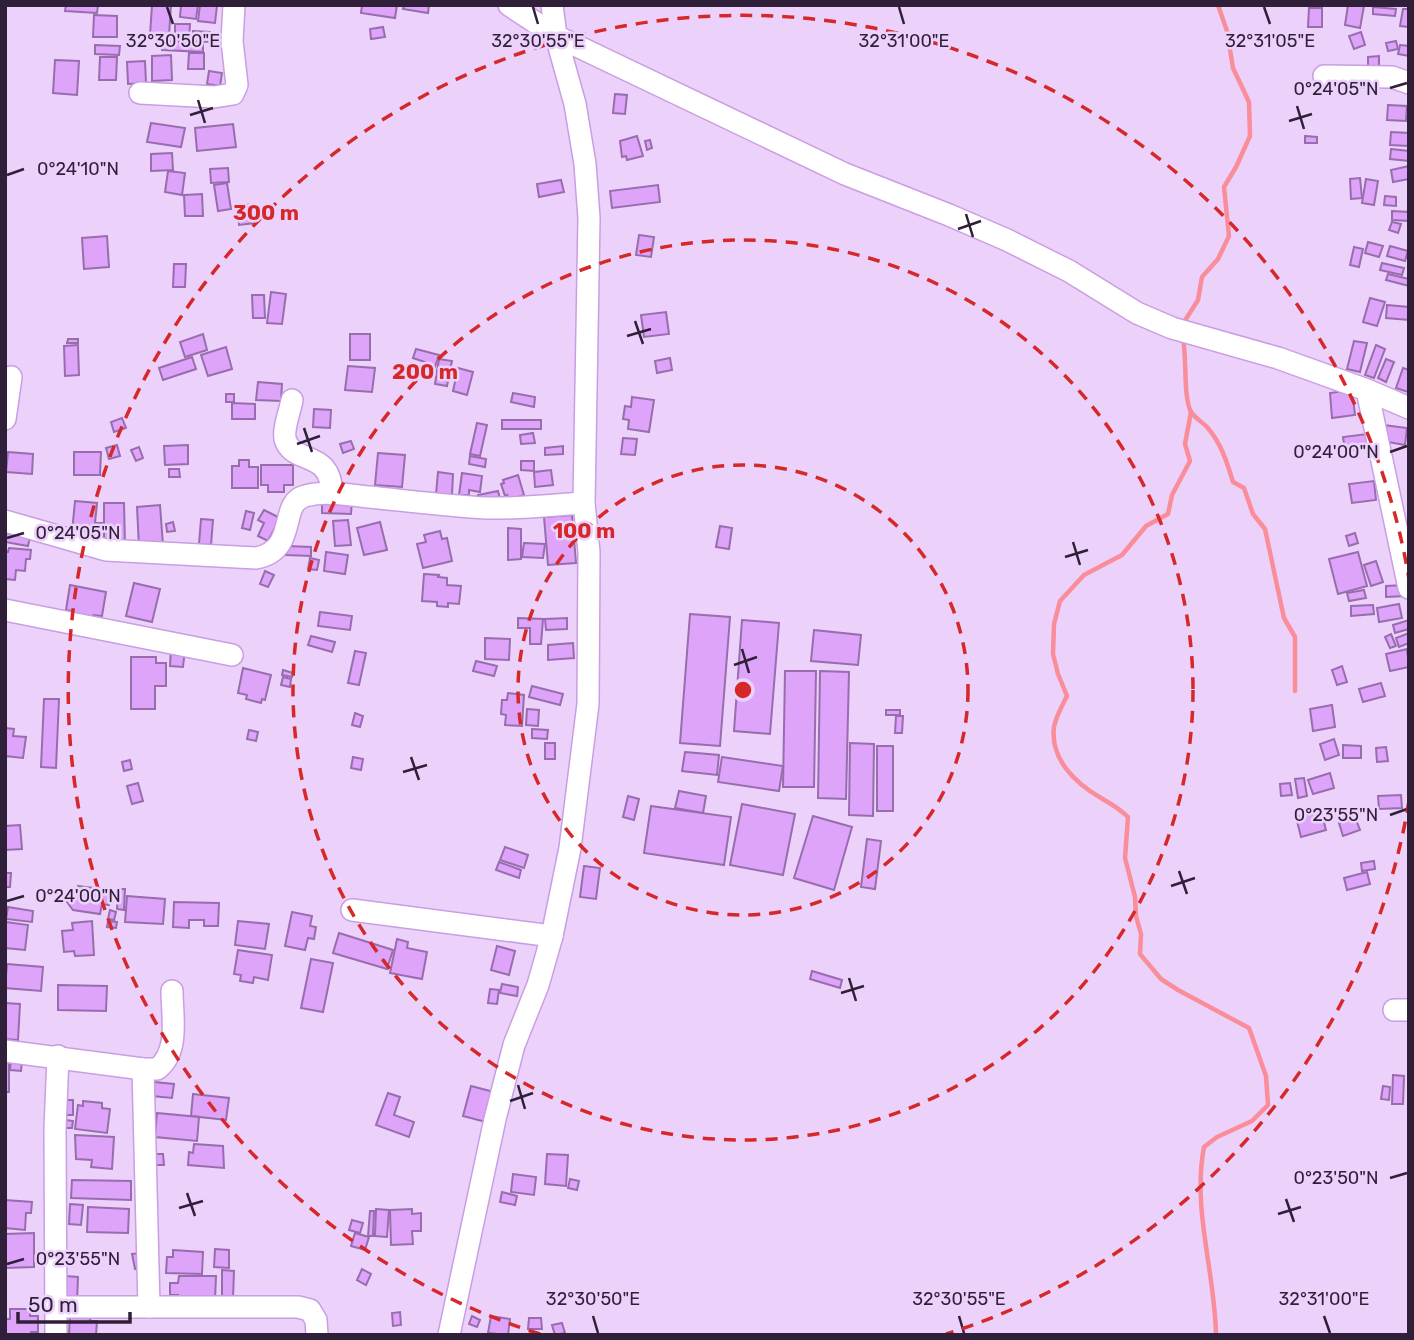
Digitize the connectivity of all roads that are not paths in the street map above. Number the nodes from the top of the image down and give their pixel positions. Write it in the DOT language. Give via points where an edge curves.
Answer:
graph roads {
  1 [pos="234,5"];
  2 [pos="509,5"];
  3 [pos="552,5"];
  4 [pos="556,36"];
  5 [pos="1324,76"];
  6 [pos="1409,83"];
  7 [pos="140,93"];
  8 [pos="11,377"];
  9 [pos="1367,390"];
  10 [pos="292,400"];
  11 [pos="1409,408"];
  12 [pos="5,419"];
  13 [pos="332,494"];
  14 [pos="584,503"];
  15 [pos="5,521"];
  16 [pos="1409,588"];
  17 [pos="5,610"];
  18 [pos="232,656"];
  19 [pos="352,910"];
  20 [pos="552,936"];
  21 [pos="172,991"];
  22 [pos="5,1051"];
  23 [pos="58,1056"];
  24 [pos="143,1069"];
  25 [pos="56,1307"];
  26 [pos="149,1307"];
  27 [pos="56,1335"];
  28 [pos="317,1335"];
  29 [pos="449,1335"];
  1 -- 7 [label="street" via="237,85 233,94"];
  2 -- 4 [label="street"];
  3 -- 4 [label="street"];
  4 -- 9 [label="street" via="845,174 1007,240 1137,313"];
  4 -- 14 [label="street" via="575,104 589,218"];
  5 -- 6 [label="street" via="1392,77"];
  8 -- 12 [label="street"];
  9 -- 11 [label="street"];
  9 -- 16 [label="street"];
  10 -- 13 [label="street" via="284,436 289,446 327,470"];
  13 -- 14 [label="street" via="490,508"];
  13 -- 15 [label="street" via="298,498 276,550 256,558 106,550"];
  14 -- 20 [label="street" via="589,552 588,704 570,848"];
  17 -- 18 [label="street"];
  19 -- 20 [label="street"];
  20 -- 29 [label="street" via="514,1045"];
  21 -- 24 [label="street" via="168,1058 157,1069"];
  22 -- 23 [label="street"];
  23 -- 24 [label="street"];
  23 -- 25 [label="street"];
  24 -- 26 [label="street"];
  25 -- 26 [label="street"];
  25 -- 27 [label="street"];
  26 -- 28 [label="street" via="298,1307 310,1310"];
}
